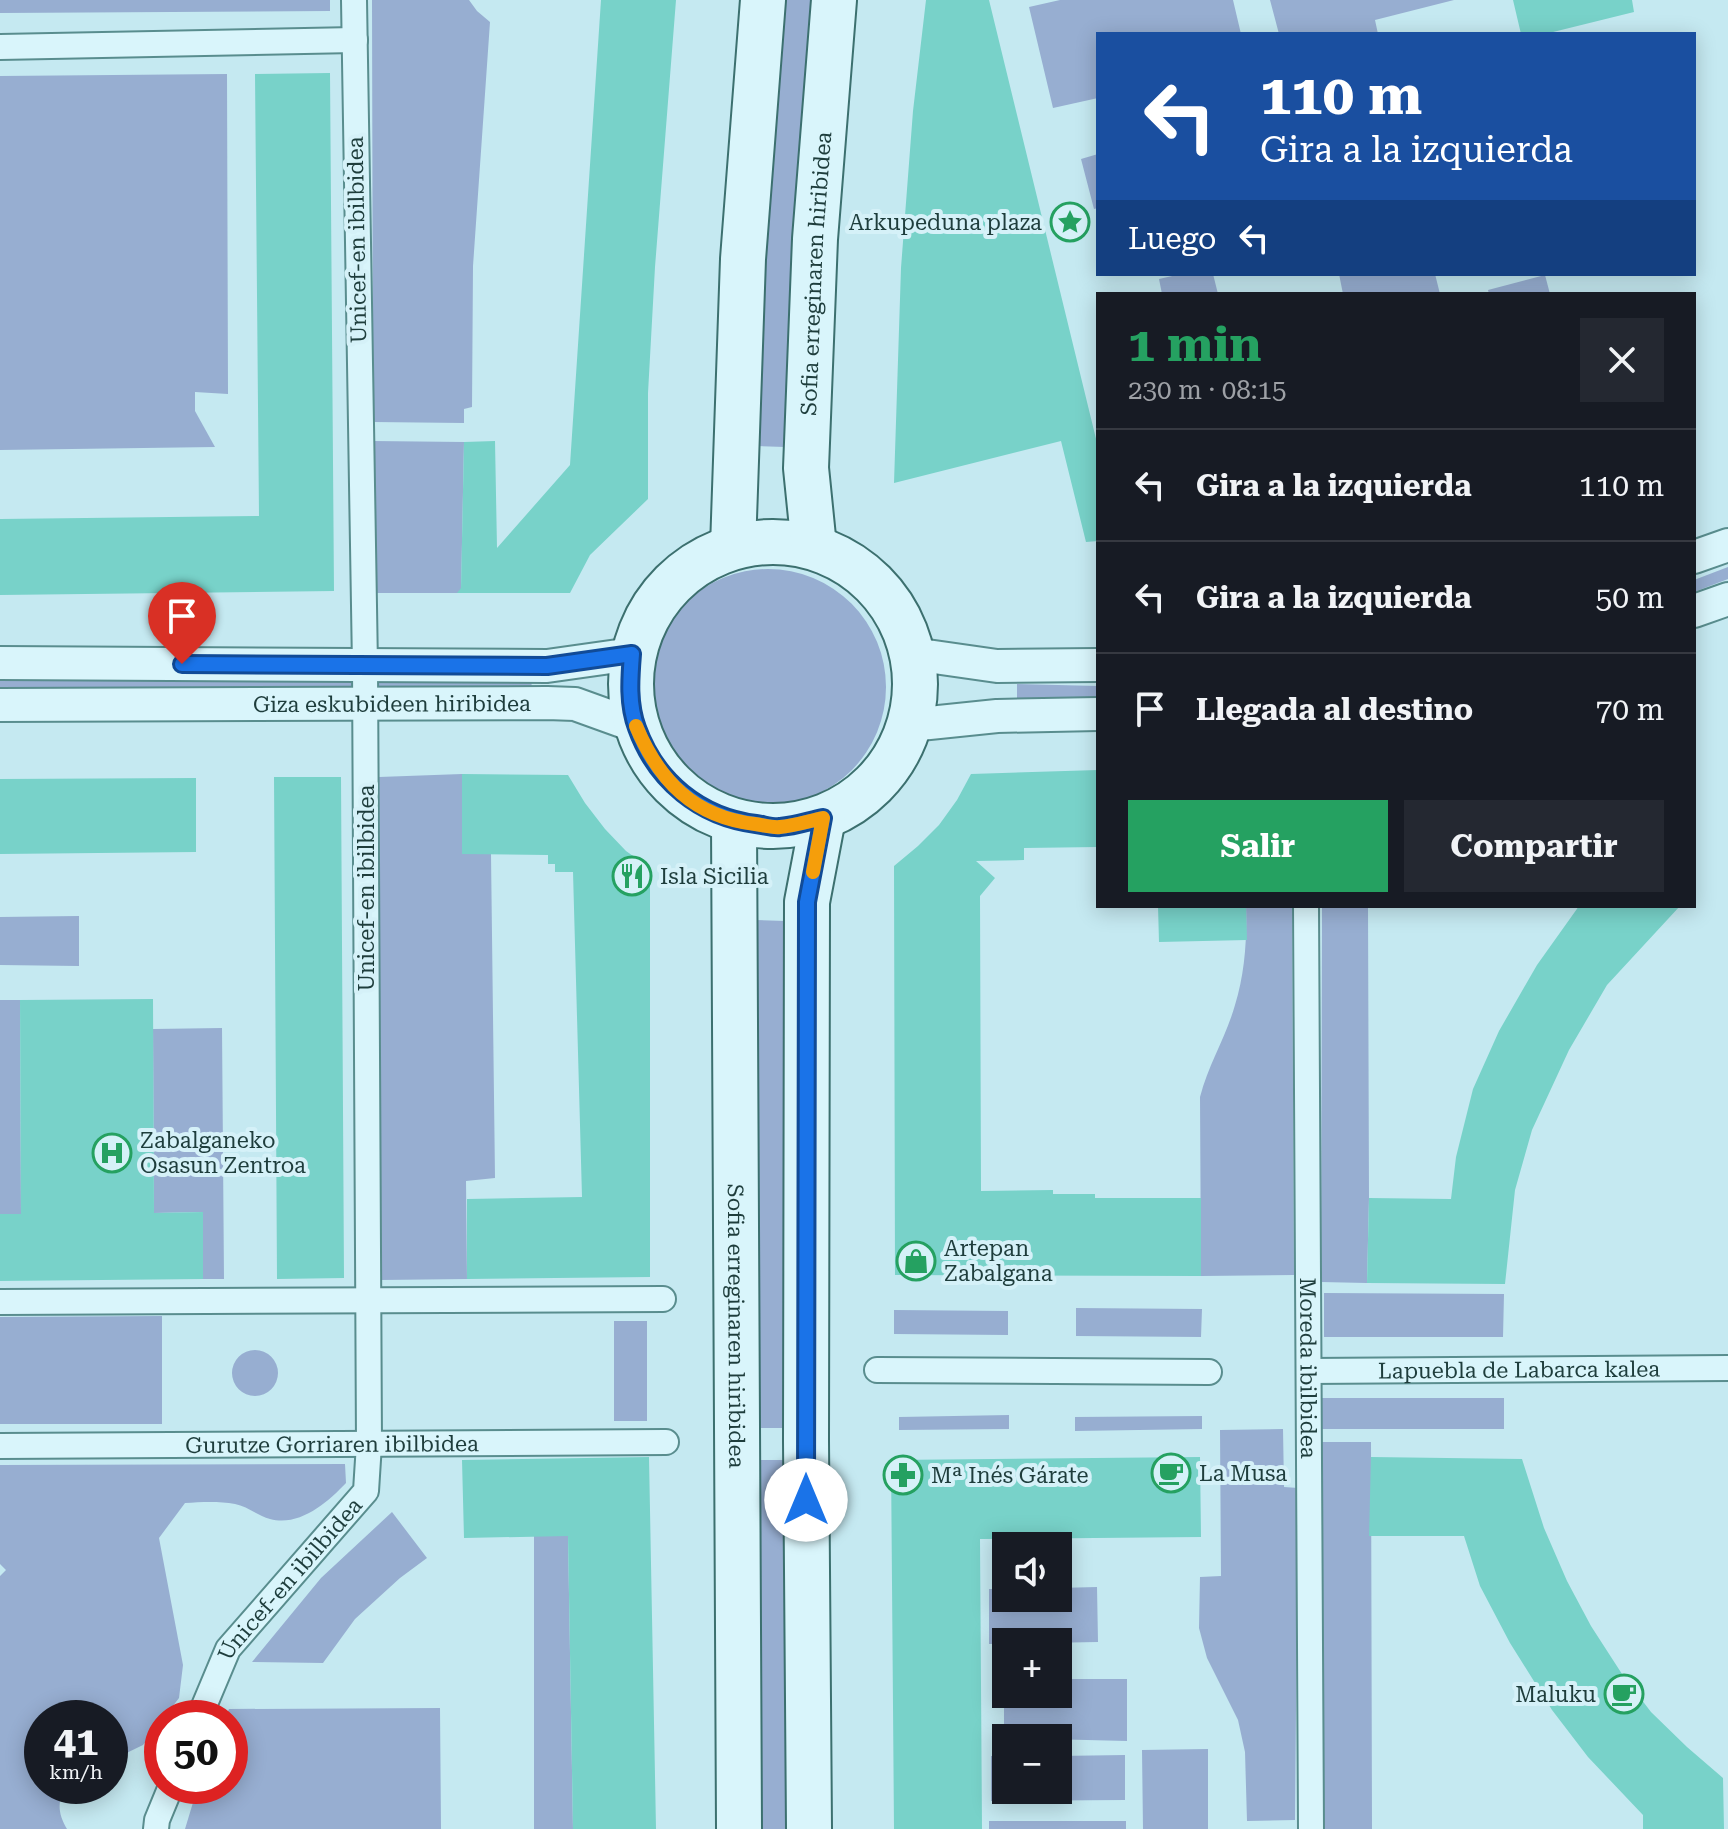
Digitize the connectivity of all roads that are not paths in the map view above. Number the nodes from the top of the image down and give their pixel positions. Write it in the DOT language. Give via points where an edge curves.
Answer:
graph roads {
  1 [pos="354,0"];
  2 [pos="763,0"];
  3 [pos="834,0"];
  4 [pos="355,40"];
  5 [pos="0,47"];
  6 [pos="1728,545"];
  7 [pos="733,547"];
  8 [pos="814,547"];
  9 [pos="1696,556"];
  10 [pos="1728,599"];
  11 [pos="1696,610"];
  12 [pos="632,654"];
  13 [pos="913,654"];
  14 [pos="0,663"];
  15 [pos="1096,665"];
  16 [pos="365,666"];
  17 [pos="364,703"];
  18 [pos="0,705"];
  19 [pos="1096,714"];
  20 [pos="910,725"];
  21 [pos="636,726"];
  22 [pos="823,818"];
  23 [pos="734,822"];
  24 [pos="1306,908"];
  25 [pos="663,1299"];
  26 [pos="368,1301"];
  27 [pos="0,1302"];
  28 [pos="1728,1368"];
  29 [pos="877,1370"];
  30 [pos="1309,1371"];
  31 [pos="1209,1372"];
  32 [pos="666,1442"];
  33 [pos="369,1444"];
  34 [pos="0,1446"];
  35 [pos="207,1700"];
  36 [pos="164,1804"];
  37 [pos="156,1829"];
  38 [pos="739,1829"];
  39 [pos="809,1829"];
  40 [pos="1311,1829"];
  1 -- 4 [label="street, Unicef-en ibilbidea"];
  2 -- 7 [label="main road" via="743,259"];
  3 -- 8 [label="main road, Sofia erreginaren hiribidea" via="815,239 807,438"];
  4 -- 5 [label="street"];
  4 -- 16 [label="street, Unicef-en ibilbidea"];
  6 -- 9 [label="street"];
  7 -- 8 [label="main road" via="777,541"];
  7 -- 12 [label="main road" via="702,560 670,585 646,617"];
  8 -- 13 [label="main road" via="849,563 878,587 901,618"];
  10 -- 11 [label="street"];
  12 -- 16 [label="street, Giza eskubideen hiribidea" via="547,666"];
  12 -- 21 [label="main road" via="630,691"];
  13 -- 15 [label="street" via="997,666"];
  13 -- 20 [label="main road" via="916,690"];
  14 -- 16 [label="street, Giza eskubideen hiribidea"];
  16 -- 17 [label="street, Unicef-en ibilbidea"];
  17 -- 18 [label="street, Giza eskubideen hiribidea"];
  17 -- 21 [label="street, Giza eskubideen hiribidea" via="575,704"];
  17 -- 26 [label="street, Unicef-en ibilbidea"];
  19 -- 20 [label="street"];
  20 -- 22 [label="main road" via="891,765 861,797"];
  21 -- 23 [label="main road" via="650,758 672,786 701,808"];
  22 -- 23 [label="main road" via="779,827"];
  22 -- 39 [label="main road" via="807,902"];
  23 -- 38 [label="main road, Sofia erreginaren hiribidea"];
  24 -- 30 [label="street, Moreda ibilbidea"];
  25 -- 26 [label="street"];
  26 -- 27 [label="street"];
  26 -- 33 [label="street, Unicef-en ibilbidea"];
  28 -- 30 [label="street, Lapuebla de Labarca kalea"];
  29 -- 31 [label="street"];
  30 -- 40 [label="street, Moreda ibilbidea"];
  32 -- 33 [label="street, Gurutze Gorriaren ibilbidea"];
  33 -- 34 [label="street, Gurutze Gorriaren ibilbidea"];
  33 -- 35 [label="street, Unicef-en ibilbidea" via="366,1491 228,1649"];
  36 -- 37 [label="street"];
}
